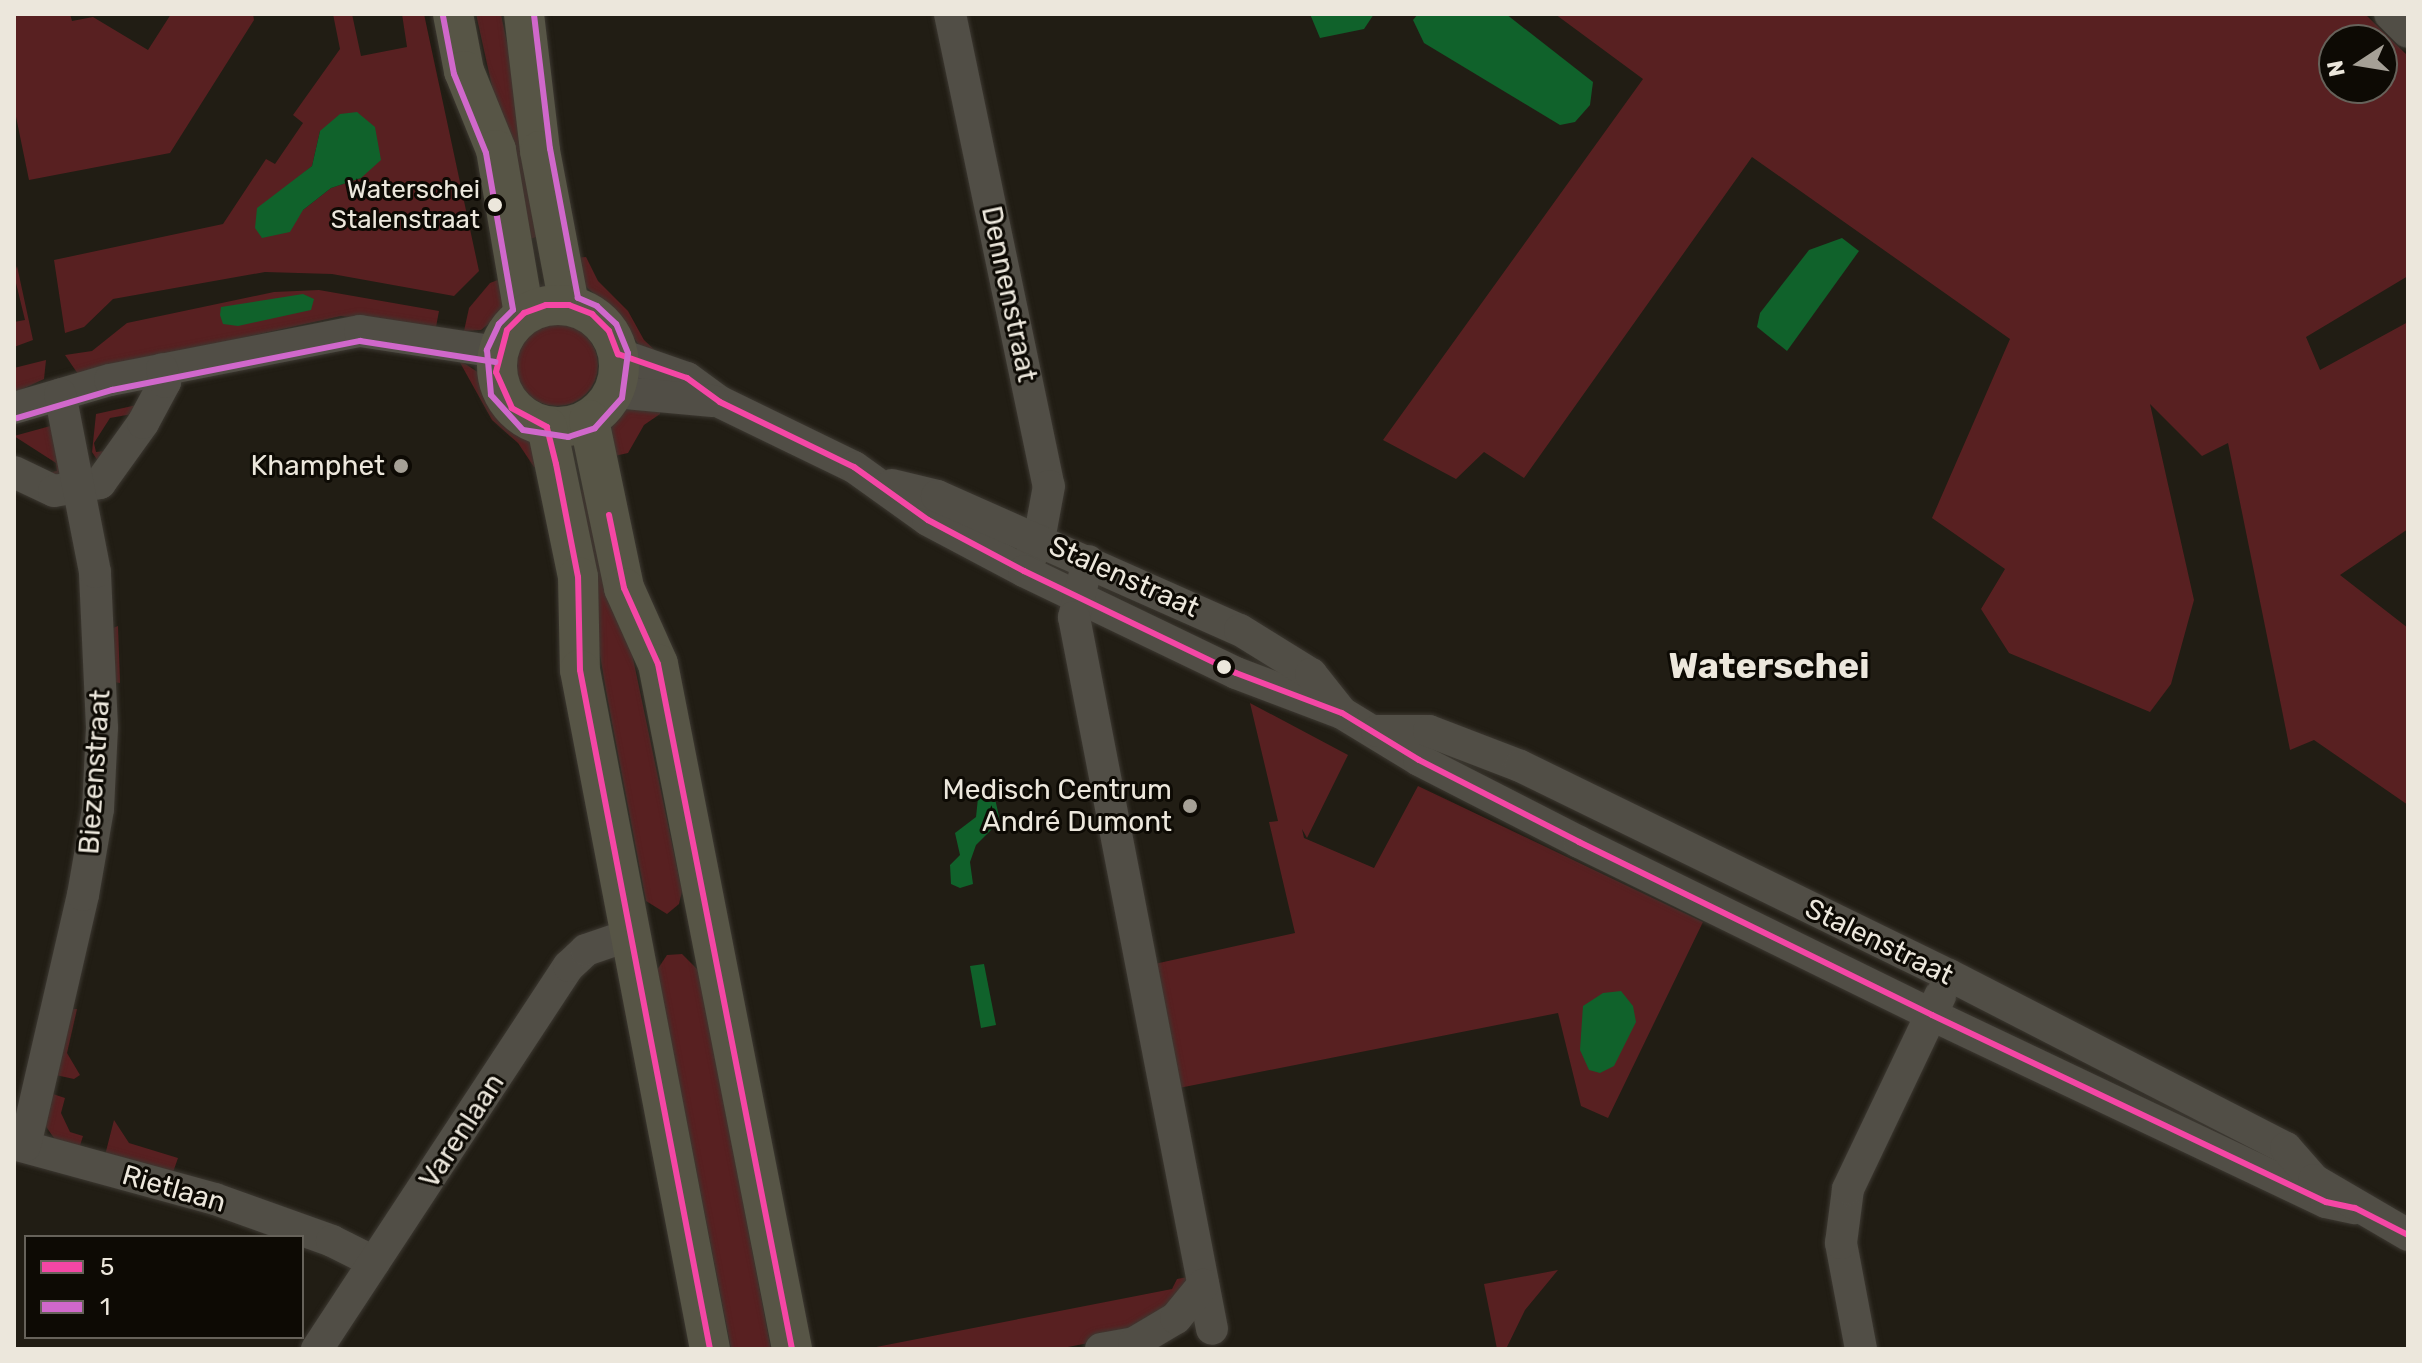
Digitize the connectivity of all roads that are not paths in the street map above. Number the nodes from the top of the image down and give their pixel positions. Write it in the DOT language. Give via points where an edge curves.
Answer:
graph roads {
  1 [pos="453,14"];
  2 [pos="524,14"];
  3 [pos="950,14"];
  4 [pos="2390,14"];
  5 [pos="2408,32"];
  6 [pos="569,305"];
  7 [pos="524,313"];
  8 [pos="497,352"];
  9 [pos="618,354"];
  10 [pos="162,369"];
  11 [pos="60,394"];
  12 [pos="720,402"];
  13 [pos="601,406"];
  14 [pos="14,408"];
  15 [pos="547,427"];
  16 [pos="14,472"];
  17 [pos="882,483"];
  18 [pos="79,487"];
  19 [pos="1039,540"];
  20 [pos="1088,561"];
  21 [pos="1024,571"];
  22 [pos="1076,596"];
  23 [pos="1342,713"];
  24 [pos="1377,731"];
  25 [pos="627,936"];
  26 [pos="1949,975"];
  27 [pos="1932,1015"];
  28 [pos="2086,1043"];
  29 [pos="2070,1079"];
  30 [pos="20,1145"];
  31 [pos="2355,1208"];
  32 [pos="2408,1235"];
  33 [pos="374,1262"];
  34 [pos="1203,1285"];
  35 [pos="1212,1329"];
  36 [pos="317,1349"];
  37 [pos="710,1349"];
  38 [pos="792,1349"];
  39 [pos="1101,1349"];
  40 [pos="1861,1349"];
  1 -- 7 [label="main road" via="464,71 496,150"];
  2 -- 6 [label="main road" via="540,151"];
  3 -- 19 [label="street, Dennenstraat" via="1049,486"];
  4 -- 5 [label="street"];
  6 -- 7 [label="main road" via="546,305"];
  6 -- 9 [label="main road" via="592,314 609,331"];
  7 -- 8 [label="main road" via="507,330"];
  8 -- 10 [label="street" via="360,331"];
  8 -- 15 [label="main road" via="499,382 512,408"];
  9 -- 12 [label="street, Stalenstraat" via="687,378"];
  9 -- 13 [label="main road"];
  10 -- 11 [label="street"];
  10 -- 18 [label="street" via="165,382 143,423 100,483"];
  11 -- 14 [label="street"];
  11 -- 18 [label="street, Biezenstraat"];
  12 -- 13 [label="street, Stalenstraat"];
  12 -- 17 [label="street, Stalenstraat"];
  13 -- 15 [label="main road"];
  13 -- 38 [label="main road" via="624,588 658,664"];
  15 -- 25 [label="main road" via="578,577 580,670"];
  16 -- 18 [label="street" via="54,491"];
  17 -- 19 [label="street, Stalenstraat" via="937,496"];
  17 -- 21 [label="street, Stalenstraat" via="928,520"];
  18 -- 30 [label="street, Biezenstraat" via="99,619 98,809"];
  19 -- 20 [label="street, Stalenstraat"];
  19 -- 21 [label="street, Dennenstraat"];
  20 -- 22 [label="street"];
  20 -- 23 [label="street, Stalenstraat" via="1240,630 1311,674"];
  21 -- 22 [label="street, Stalenstraat"];
  22 -- 23 [label="street, Stalenstraat" via="1236,673"];
  22 -- 34 [label="street" via="1074,617"];
  23 -- 24 [label="street, Stalenstraat"];
  24 -- 26 [label="street, Stalenstraat" via="1429,731 1520,766"];
  24 -- 27 [label="street, Stalenstraat" via="1397,748 1552,828"];
  25 -- 33 [label="street, Varenlaan" via="586,950 569,966"];
  25 -- 37 [label="main road"];
  26 -- 27 [label="street"];
  26 -- 28 [label="street, Stalenstraat"];
  27 -- 29 [label="street, Stalenstraat"];
  27 -- 40 [label="street" via="1848,1189 1841,1243"];
  28 -- 29 [label="street"];
  28 -- 31 [label="street, Stalenstraat" via="2286,1148 2314,1180"];
  29 -- 31 [label="street, Stalenstraat" via="2326,1202"];
  30 -- 33 [label="street, Rietlaan" via="215,1199 332,1241"];
  31 -- 32 [label="street, Stalenstraat"];
  33 -- 36 [label="street, Varenlaan"];
  34 -- 35 [label="street"];
  34 -- 39 [label="street" via="1176,1318 1134,1343"];
}
